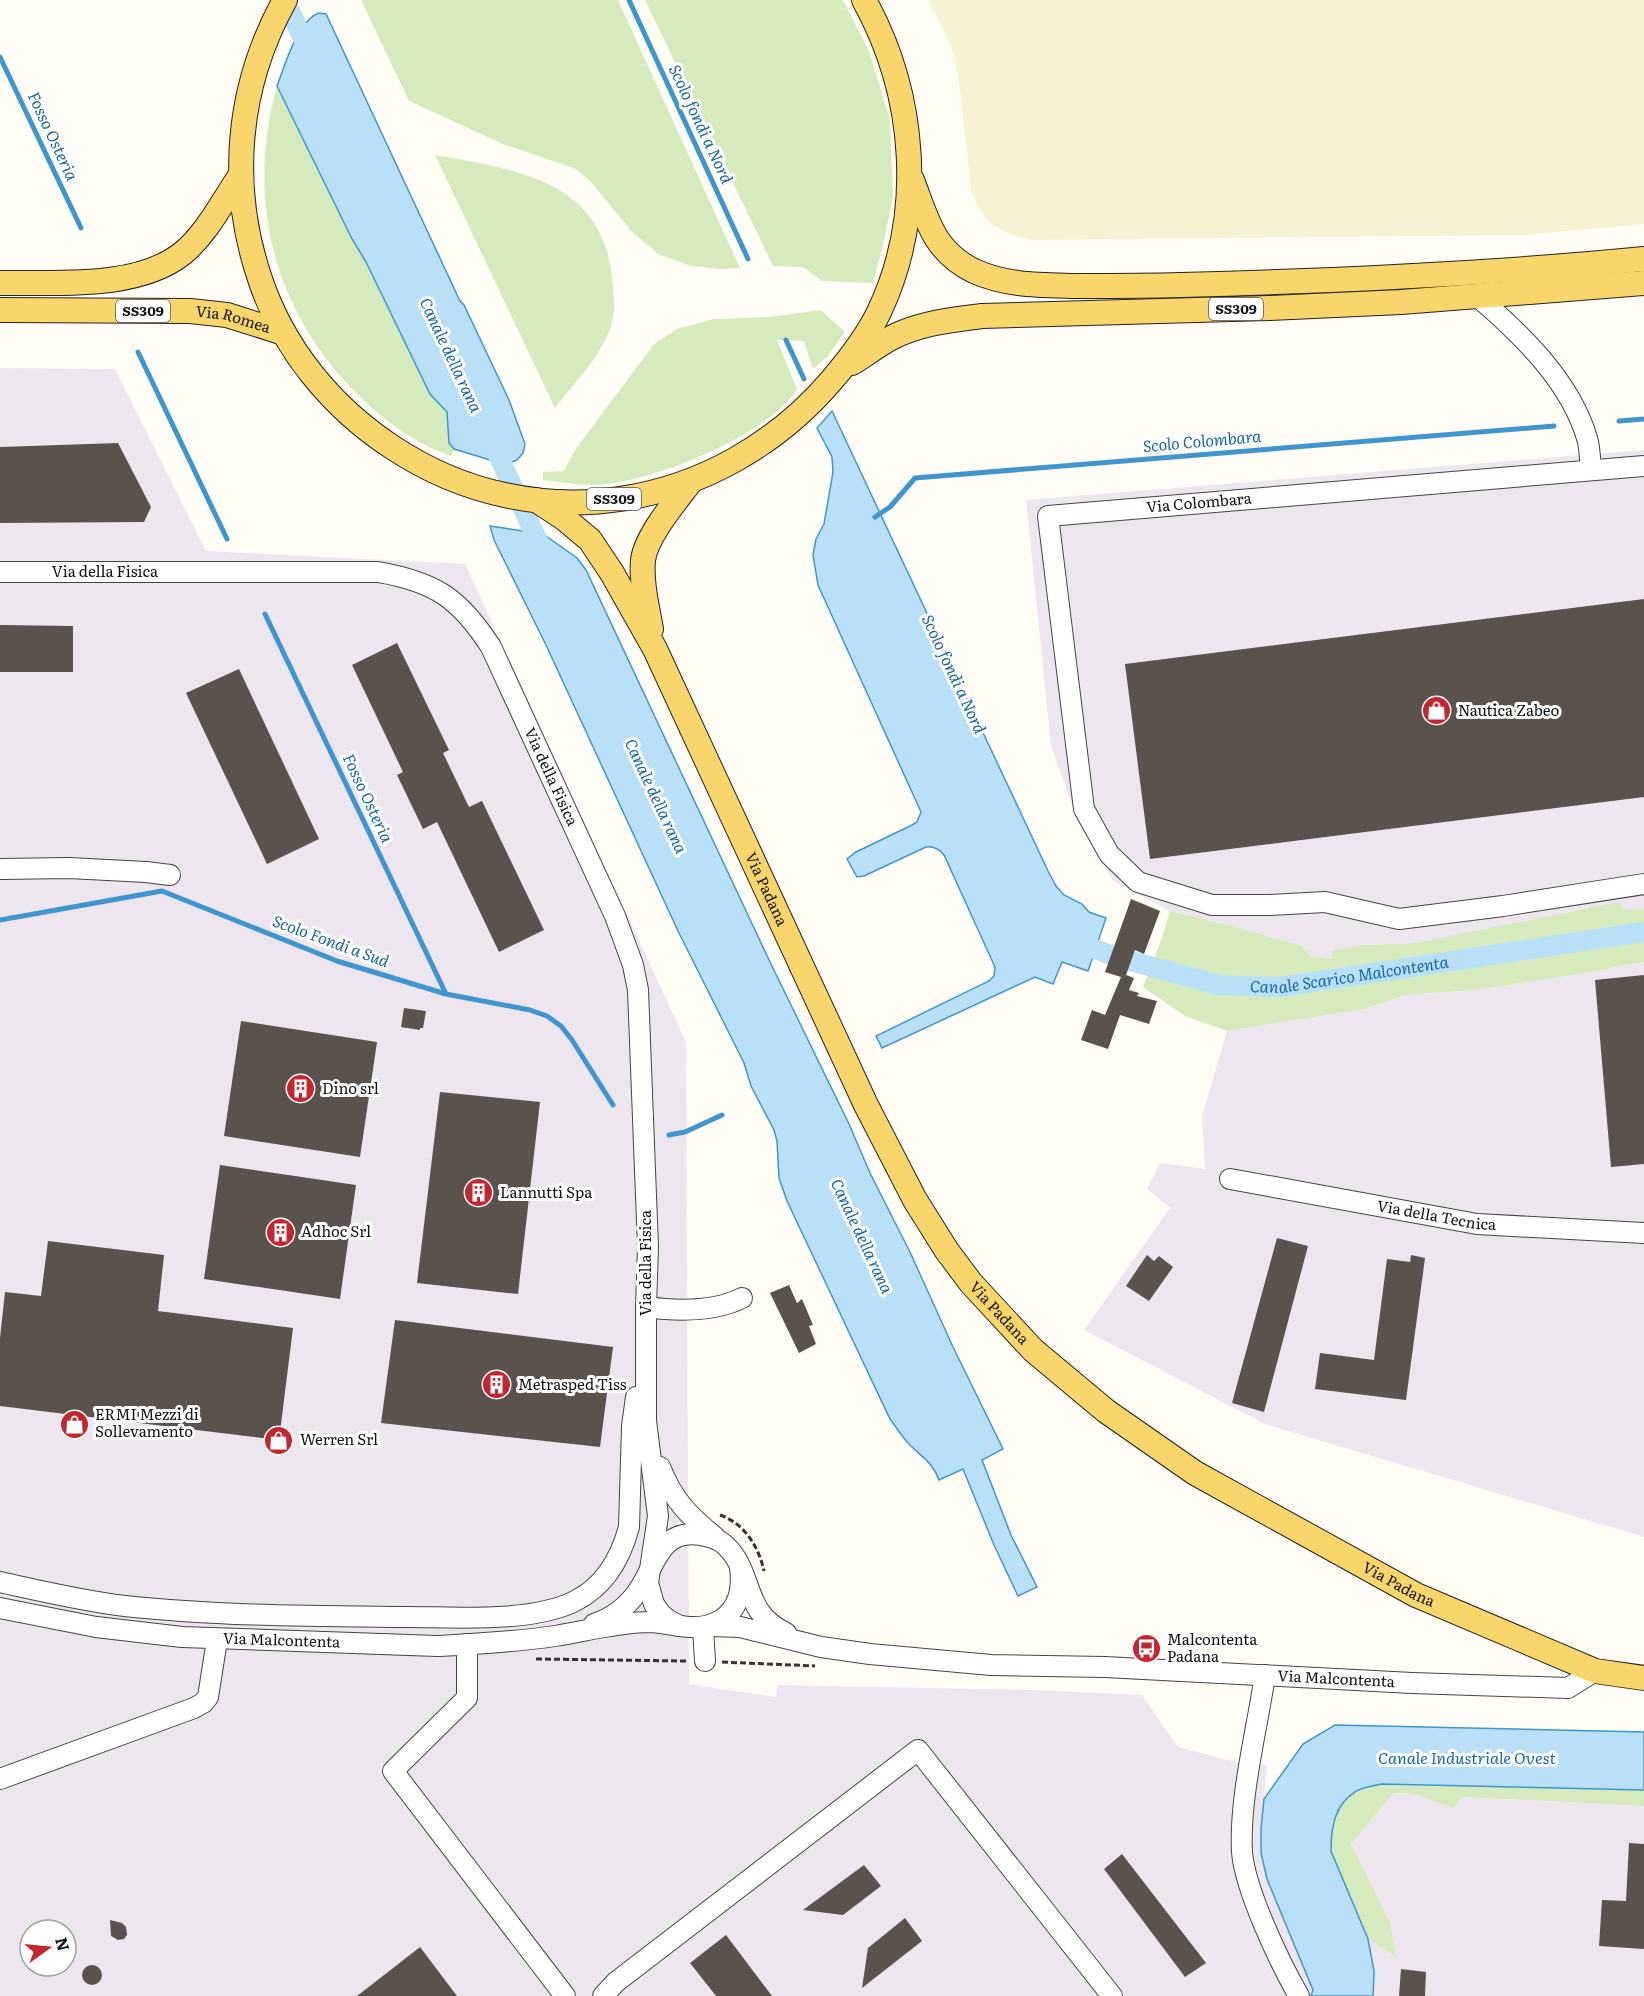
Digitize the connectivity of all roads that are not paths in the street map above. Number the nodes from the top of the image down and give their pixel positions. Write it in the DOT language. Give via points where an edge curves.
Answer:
graph roads {
  1 [pos="285,0"];
  2 [pos="864,0"];
  3 [pos="909,173"];
  4 [pos="240,176"];
  5 [pos="1644,259"];
  6 [pos="0,283"];
  7 [pos="1644,283"];
  8 [pos="1478,297"];
  9 [pos="0,310"];
  10 [pos="284,333"];
  11 [pos="840,371"];
  12 [pos="1644,466"];
  13 [pos="1591,470"];
  14 [pos="691,481"];
  15 [pos="536,500"];
  16 [pos="0,572"];
  17 [pos="655,649"];
  18 [pos="0,869"];
  19 [pos="170,875"];
  20 [pos="1644,884"];
  21 [pos="1230,1179"];
  22 [pos="1644,1233"];
  23 [pos="742,1298"];
  24 [pos="646,1314"];
  25 [pos="646,1421"];
  26 [pos="720,1540"];
  27 [pos="741,1568"];
  28 [pos="649,1570"];
  29 [pos="0,1582"];
  30 [pos="42,1585"];
  31 [pos="0,1608"];
  32 [pos="37,1617"];
  33 [pos="680,1626"];
  34 [pos="706,1627"];
  35 [pos="563,1635"];
  36 [pos="217,1640"];
  37 [pos="467,1644"];
  38 [pos="821,1647"];
  39 [pos="705,1661"];
  40 [pos="1595,1671"];
  41 [pos="1265,1675"];
  42 [pos="1644,1678"];
  43 [pos="0,1779"];
  44 [pos="565,1996"];
  45 [pos="603,1996"];
  46 [pos="1112,1996"];
  47 [pos="1299,1996"];
  1 -- 4 [label="main road, SS309" via="258,57 244,116"];
  2 -- 3 [label="main road, SS309" via="887,48 898,83 906,120"];
  3 -- 5 [label="main road, SS309" via="934,237 944,249 972,270 1026,285 1309,281"];
  3 -- 11 [label="main road, SS309" via="906,219 891,283 868,331"];
  4 -- 6 [label="main road, SS309" via="200,236 165,264 140,274 100,281"];
  4 -- 10 [label="main road, SS309" via="243,217 252,257"];
  7 -- 8 [label="main road, SS309"];
  8 -- 11 [label="main road, SS309" via="972,317 915,327"];
  8 -- 13 [label="street" via="1531,346 1558,381 1588,439"];
  9 -- 10 [label="main road, Via Romea / SS309" via="190,311 227,315"];
  10 -- 15 [label="main road, SS309" via="324,389 376,436 435,472 501,494"];
  11 -- 14 [label="main road, SS309" via="788,425 758,447"];
  12 -- 13 [label="street, Via Colombara"];
  13 -- 20 [label="street, Via Colombara" via="1048,516 1084,809 1108,854 1138,882 1212,905 1325,902 1400,919"];
  14 -- 15 [label="main road, SS309" via="620,499"];
  14 -- 17 [label="main road, Via Padana" via="657,528 643,558"];
  15 -- 17 [label="main road, Via Padana" via="590,540"];
  16 -- 24 [label="street, Via della Fisica" via="378,573 423,584 462,608 491,647 615,916 633,966 640,1015 648,1247"];
  17 -- 40 [label="main road, Via Padana" via="894,1162 947,1251 998,1314 1033,1350 1106,1411 1195,1473 1416,1595"];
  18 -- 19 [label="street" via="69,868"];
  21 -- 22 [label="street, Via della Tecnica" via="1477,1224"];
  23 -- 24 [label="street" via="726,1306"];
  24 -- 25 [label="street, Via della Fisica"];
  24 -- 30 [label="street" via="632,1426 629,1527 610,1572 577,1600 552,1609 496,1617 242,1615 122,1606"];
  25 -- 26 [label="street, Via della Fisica" via="658,1464 673,1496 688,1515"];
  25 -- 28 [label="street, Via della Fisica" via="658,1516"];
  26 -- 27 [label="street, Via Malcontenta"];
  26 -- 28 [label="street, Via Malcontenta" via="696,1534 678,1537 661,1549"];
  27 -- 34 [label="street" via="737,1602 727,1616"];
  27 -- 38 [label="street, Via Malcontenta" via="753,1603 770,1624"];
  28 -- 33 [label="street" via="654,1604 668,1620"];
  28 -- 35 [label="street, Via Malcontenta" via="638,1591 615,1614"];
  29 -- 30 [label="street"];
  30 -- 32 [label="street"];
  31 -- 32 [label="street, Via Malcontenta"];
  32 -- 36 [label="street, Via Malcontenta" via="96,1628"];
  33 -- 34 [label="street, Via Malcontenta"];
  33 -- 35 [label="street, Via Malcontenta" via="634,1623"];
  34 -- 38 [label="street, Via Malcontenta" via="740,1627"];
  34 -- 39 [label="street"];
  35 -- 37 [label="street, Via Malcontenta"];
  36 -- 37 [label="street, Via Malcontenta"];
  36 -- 43 [label="street" via="208,1696 203,1703"];
  37 -- 44 [label="street" via="467,1698 393,1771"];
  38 -- 41 [label="street, Via Malcontenta" via="943,1662"];
  40 -- 41 [label="street, Via Malcontenta" via="1568,1688"];
  40 -- 42 [label="main road, Via Padana"];
  41 -- 47 [label="street" via="1247,1782 1242,1855 1262,1917"];
  45 -- 46 [label="street" via="616,1982 918,1750"];
}
